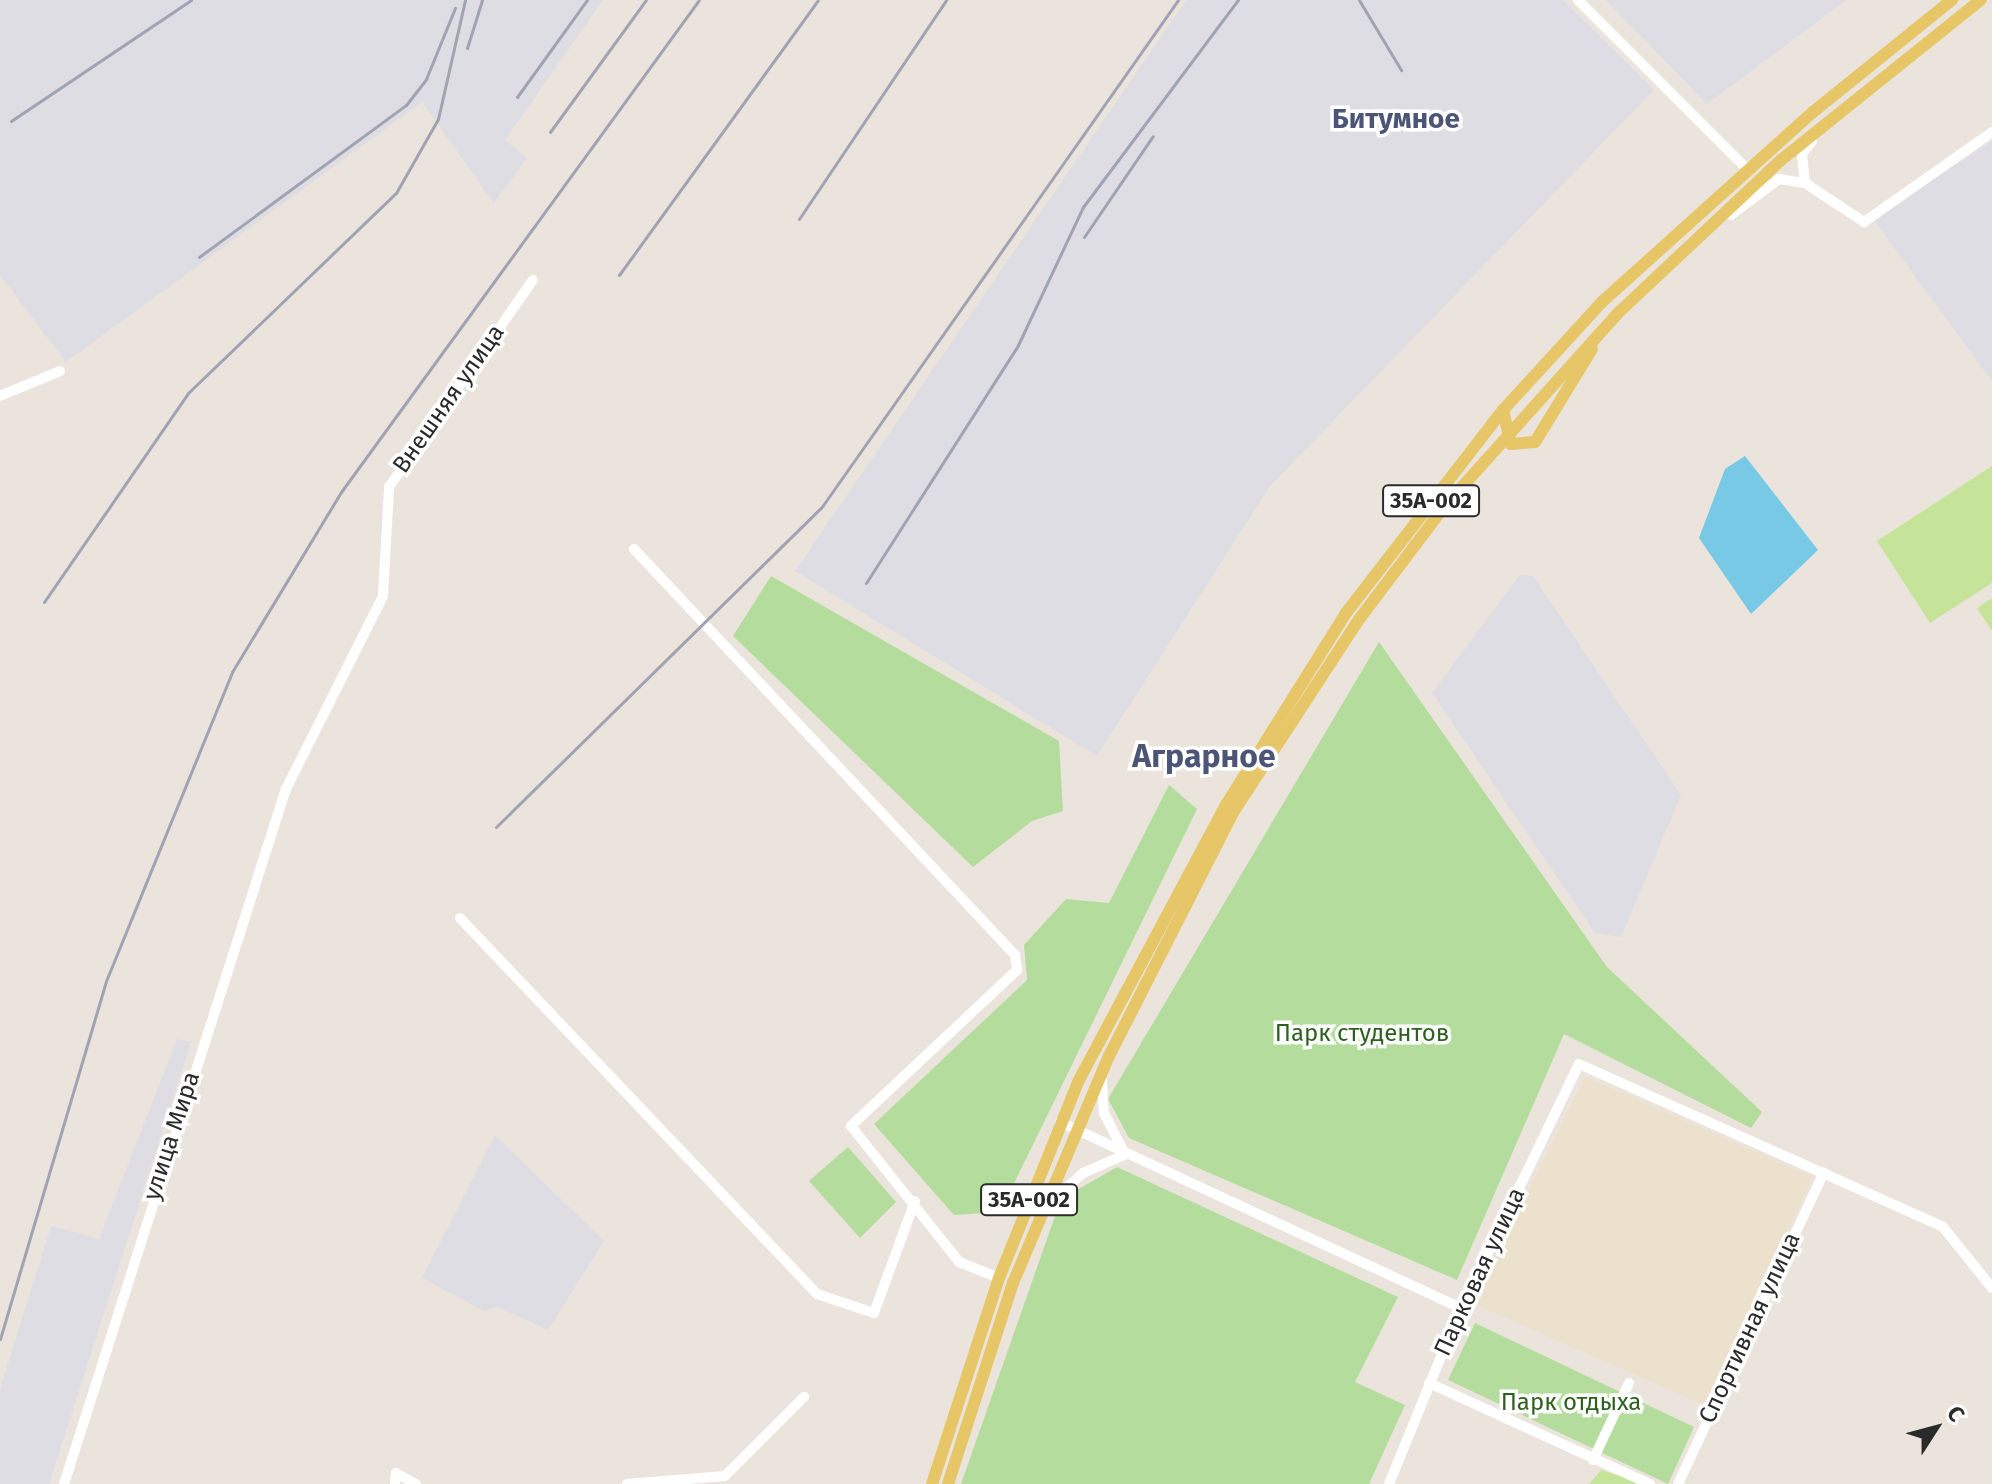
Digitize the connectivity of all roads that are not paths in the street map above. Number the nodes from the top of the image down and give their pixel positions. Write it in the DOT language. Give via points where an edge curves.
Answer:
graph roads {
  1 [pos="1578,0"];
  2 [pos="1952,0"];
  3 [pos="1981,0"];
  4 [pos="1899,61"];
  5 [pos="1992,132"];
  6 [pos="1747,169"];
  7 [pos="1805,183"];
  8 [pos="1667,266"];
  9 [pos="533,280"];
  10 [pos="1617,314"];
  11 [pos="60,371"];
  12 [pos="0,396"];
  13 [pos="1503,410"];
  14 [pos="1504,436"];
  15 [pos="634,549"];
  16 [pos="286,789"];
  17 [pos="460,918"];
  18 [pos="1109,1056"];
  19 [pos="1060,1122"];
  20 [pos="1075,1129"];
  21 [pos="1126,1155"];
  22 [pos="1824,1172"];
  23 [pos="915,1201"];
  24 [pos="1032,1233"];
  25 [pos="999,1278"];
  26 [pos="1992,1288"];
  27 [pos="1461,1308"];
  28 [pos="1429,1383"];
  29 [pos="1629,1383"];
  30 [pos="804,1397"];
  31 [pos="1593,1460"];
  32 [pos="395,1478"];
  33 [pos="64,1484"];
  34 [pos="416,1484"];
  35 [pos="627,1484"];
  36 [pos="932,1484"];
  37 [pos="948,1484"];
  38 [pos="1389,1484"];
  39 [pos="1650,1484"];
  40 [pos="1678,1484"];
  1 -- 6 [label="street"];
  2 -- 6 [label="main road, 35А-002"];
  3 -- 4 [label="main road, 35А-002"];
  4 -- 7 [label="street" via="1807,145"];
  4 -- 8 [label="main road, 35А-002"];
  5 -- 7 [label="street" via="1864,222"];
  6 -- 13 [label="main road, 35А-002" via="1603,301"];
  7 -- 8 [label="street" via="1770,181"];
  8 -- 10 [label="main road, 35А-002"];
  9 -- 16 [label="street, Внешняя улица" via="389,487 383,596"];
  10 -- 14 [label="main road, 35А-002"];
  10 -- 14 [label="main road" via="1535,442 1517,446"];
  11 -- 12 [label="street"];
  13 -- 14 [label="main road"];
  13 -- 19 [label="main road, 35А-002" via="1346,613 1272,728 1122,994"];
  14 -- 18 [label="main road, 35А-002" via="1392,575 1282,734 1234,811"];
  15 -- 23 [label="street" via="1015,955 1017,970 851,1126"];
  16 -- 33 [label="street, улица Мира"];
  17 -- 23 [label="street" via="817,1294 874,1313"];
  18 -- 20 [label="main road, 35А-002"];
  18 -- 21 [label="street" via="1101,1100"];
  19 -- 20 [label="street"];
  19 -- 25 [label="main road, 35А-002"];
  20 -- 21 [label="street"];
  20 -- 24 [label="main road, 35А-002"];
  21 -- 24 [label="street" via="1064,1187"];
  21 -- 27 [label="street"];
  22 -- 26 [label="street" via="1943,1227"];
  22 -- 27 [label="street, Парковая улица" via="1579,1064"];
  22 -- 40 [label="street, Спортивная улица"];
  23 -- 25 [label="street" via="959,1262"];
  24 -- 37 [label="main road, 35А-002"];
  25 -- 36 [label="main road, 35А-002"];
  27 -- 28 [label="street, Парковая улица"];
  28 -- 31 [label="street"];
  28 -- 38 [label="street, Парковая улица"];
  29 -- 31 [label="street"];
  30 -- 35 [label="street" via="725,1476"];
  31 -- 39 [label="street"];
  32 -- 34 [label="street"];
}
